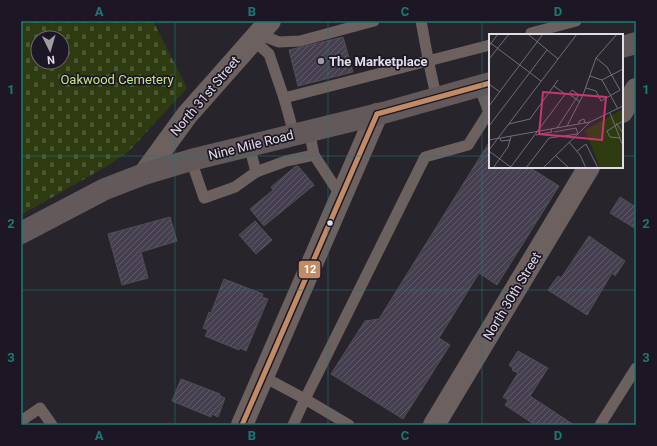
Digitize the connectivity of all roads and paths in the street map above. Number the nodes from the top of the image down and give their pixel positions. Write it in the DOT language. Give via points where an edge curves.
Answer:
graph roads {
  1 [pos="374,21"];
  2 [pos="421,21"];
  3 [pos="576,21"];
  4 [pos="260,32"];
  5 [pos="531,34"];
  6 [pos="636,43"];
  7 [pos="623,47"];
  8 [pos="489,49"];
  9 [pos="429,60"];
  10 [pos="485,85"];
  11 [pos="636,89"];
  12 [pos="284,98"];
  13 [pos="437,98"];
  14 [pos="623,110"];
  15 [pos="377,114"];
  16 [pos="302,132"];
  17 [pos="248,145"];
  18 [pos="314,155"];
  19 [pos="191,160"];
  20 [pos="588,168"];
  21 [pos="256,172"];
  22 [pos="144,174"];
  23 [pos="340,196"];
  24 [pos="21,233"];
  25 [pos="636,368"];
  26 [pos="262,376"];
  27 [pos="305,399"];
  28 [pos="21,421"];
  29 [pos="52,425"];
  30 [pos="242,425"];
  31 [pos="293,425"];
  32 [pos="349,425"];
  33 [pos="434,425"];
  34 [pos="600,425"];
  1 -- 4 [label="lane" via="300,41 279,42"];
  2 -- 9 [label="lane"];
  3 -- 5 [label="lane"];
  4 -- 12 [label="lane"];
  4 -- 22 [label="street, North 31st Street" via="187,115"];
  6 -- 7 [label="main road"];
  8 -- 9 [label="lane"];
  9 -- 12 [label="lane"];
  9 -- 13 [label="lane"];
  10 -- 13 [label="main road, Nine Mile Road"];
  10 -- 27 [label="lane" via="489,112 468,145 425,157"];
  11 -- 14 [label="street"];
  12 -- 16 [label="lane"];
  13 -- 15 [label="main road, Nine Mile Road"];
  15 -- 16 [label="main road, Nine Mile Road"];
  15 -- 23 [label="street"];
  16 -- 17 [label="main road, Nine Mile Road"];
  16 -- 18 [label="lane"];
  17 -- 19 [label="main road, Nine Mile Road"];
  17 -- 21 [label="lane"];
  18 -- 21 [label="lane" via="286,161"];
  18 -- 23 [label="lane"];
  19 -- 21 [label="lane" via="204,198 235,187"];
  19 -- 22 [label="main road, Nine Mile Road"];
  20 -- 33 [label="street, North 30th Street"];
  22 -- 24 [label="main road, Nine Mile Road" via="105,189"];
  23 -- 26 [label="street"];
  25 -- 34 [label="lane"];
  26 -- 27 [label="lane"];
  26 -- 30 [label="street"];
  27 -- 31 [label="lane"];
  27 -- 32 [label="lane"];
  28 -- 29 [label="lane" via="40,408"];
}
